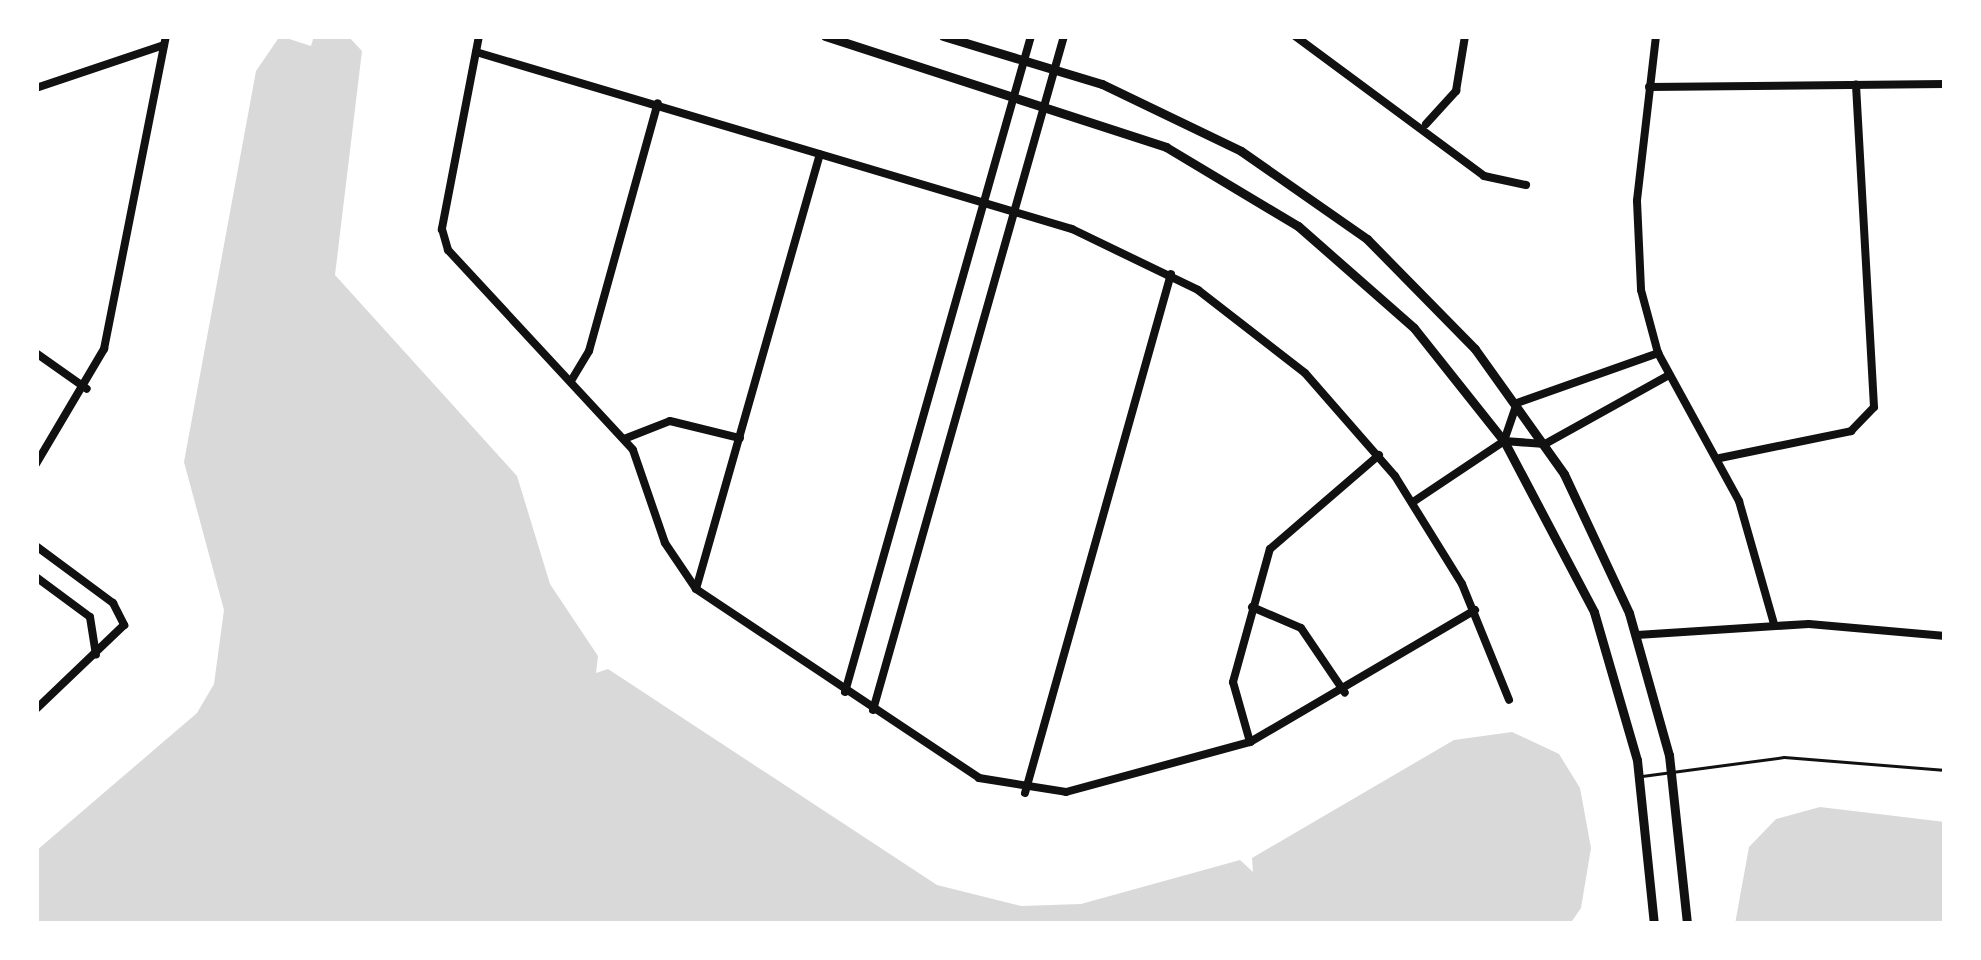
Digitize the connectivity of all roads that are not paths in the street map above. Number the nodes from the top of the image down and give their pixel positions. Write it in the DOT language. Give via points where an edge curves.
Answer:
graph roads {
  1 [pos="479,36"];
  2 [pos="825,36"];
  3 [pos="943,36"];
  4 [pos="1031,36"];
  5 [pos="1064,36"];
  6 [pos="1295,36"];
  7 [pos="1465,36"];
  8 [pos="1656,36"];
  9 [pos="165,40"];
  10 [pos="476,52"];
  11 [pos="1025,59"];
  12 [pos="1053,67"];
  13 [pos="1945,84"];
  14 [pos="1856,85"];
  15 [pos="1649,87"];
  16 [pos="36,88"];
  17 [pos="1016,90"];
  18 [pos="1045,99"];
  19 [pos="658,104"];
  20 [pos="1426,124"];
  21 [pos="820,154"];
  22 [pos="1526,185"];
  23 [pos="983,203"];
  24 [pos="1011,212"];
  25 [pos="1172,274"];
  26 [pos="36,353"];
  27 [pos="1658,353"];
  28 [pos="1669,375"];
  29 [pos="570,381"];
  30 [pos="87,389"];
  31 [pos="1517,403"];
  32 [pos="740,438"];
  33 [pos="624,439"];
  34 [pos="1504,440"];
  35 [pos="1545,444"];
  36 [pos="1380,455"];
  37 [pos="1720,458"];
  38 [pos="36,464"];
  39 [pos="1413,502"];
  40 [pos="36,546"];
  41 [pos="36,577"];
  42 [pos="696,589"];
  43 [pos="1252,607"];
  44 [pos="1475,610"];
  45 [pos="1774,624"];
  46 [pos="1636,634"];
  47 [pos="1945,636"];
  48 [pos="96,657"];
  49 [pos="845,692"];
  50 [pos="1345,693"];
  51 [pos="1509,700"];
  52 [pos="36,709"];
  53 [pos="873,710"];
  54 [pos="1250,742"];
  55 [pos="1672,770"];
  56 [pos="1945,770"];
  57 [pos="1640,776"];
  58 [pos="1025,793"];
  59 [pos="1654,924"];
  60 [pos="1687,924"];
  1 -- 10 [label="street"];
  2 -- 17 [label="street"];
  3 -- 11 [label="street"];
  4 -- 11 [label="street"];
  5 -- 12 [label="street"];
  6 -- 20 [label="street"];
  7 -- 20 [label="street" via="1456,92"];
  8 -- 15 [label="street"];
  9 -- 16 [label="street"];
  9 -- 30 [label="street"];
  10 -- 19 [label="street"];
  10 -- 29 [label="street" via="443,240"];
  11 -- 12 [label="street"];
  11 -- 17 [label="street"];
  12 -- 18 [label="street"];
  12 -- 31 [label="street" via="1201,128 1318,201 1434,303"];
  13 -- 14 [label="street"];
  14 -- 15 [label="street"];
  14 -- 37 [label="street" via="1876,378 1864,423"];
  15 -- 27 [label="street" via="1636,236"];
  17 -- 18 [label="street"];
  17 -- 23 [label="street"];
  18 -- 24 [label="street"];
  18 -- 34 [label="street" via="1180,154 1298,226 1414,328"];
  19 -- 21 [label="street"];
  19 -- 29 [label="street" via="589,351"];
  20 -- 22 [label="street" via="1484,176"];
  21 -- 23 [label="street"];
  21 -- 32 [label="street"];
  23 -- 24 [label="street"];
  23 -- 49 [label="street"];
  24 -- 25 [label="street"];
  24 -- 53 [label="street"];
  25 -- 36 [label="street" via="1291,361"];
  25 -- 58 [label="street"];
  26 -- 30 [label="street"];
  27 -- 28 [label="street"];
  27 -- 31 [label="street"];
  28 -- 35 [label="street"];
  28 -- 37 [label="street"];
  29 -- 33 [label="street"];
  30 -- 38 [label="street"];
  31 -- 34 [label="street"];
  31 -- 35 [label="street"];
  32 -- 33 [label="street" via="670,421"];
  32 -- 42 [label="street"];
  33 -- 42 [label="street"];
  34 -- 35 [label="street"];
  34 -- 39 [label="street"];
  34 -- 57 [label="street" via="1594,612"];
  35 -- 46 [label="street"];
  36 -- 39 [label="street"];
  36 -- 43 [label="street" via="1279,535"];
  37 -- 45 [label="street"];
  39 -- 44 [label="street"];
  40 -- 48 [label="street" via="122,614 120,638"];
  41 -- 48 [label="street" via="94,621"];
  42 -- 49 [label="street"];
  43 -- 50 [label="street" via="1301,628"];
  43 -- 54 [label="street" via="1233,682"];
  44 -- 50 [label="street"];
  44 -- 51 [label="street"];
  45 -- 46 [label="street"];
  45 -- 47 [label="street"];
  46 -- 55 [label="street"];
  48 -- 52 [label="street"];
  49 -- 53 [label="street"];
  50 -- 54 [label="street"];
  53 -- 58 [label="street" via="979,778"];
  54 -- 58 [label="street" via="1083,789"];
  55 -- 56 [label="lane" via="1784,757"];
  55 -- 57 [label="lane"];
  55 -- 60 [label="street"];
  57 -- 59 [label="street"];
}
